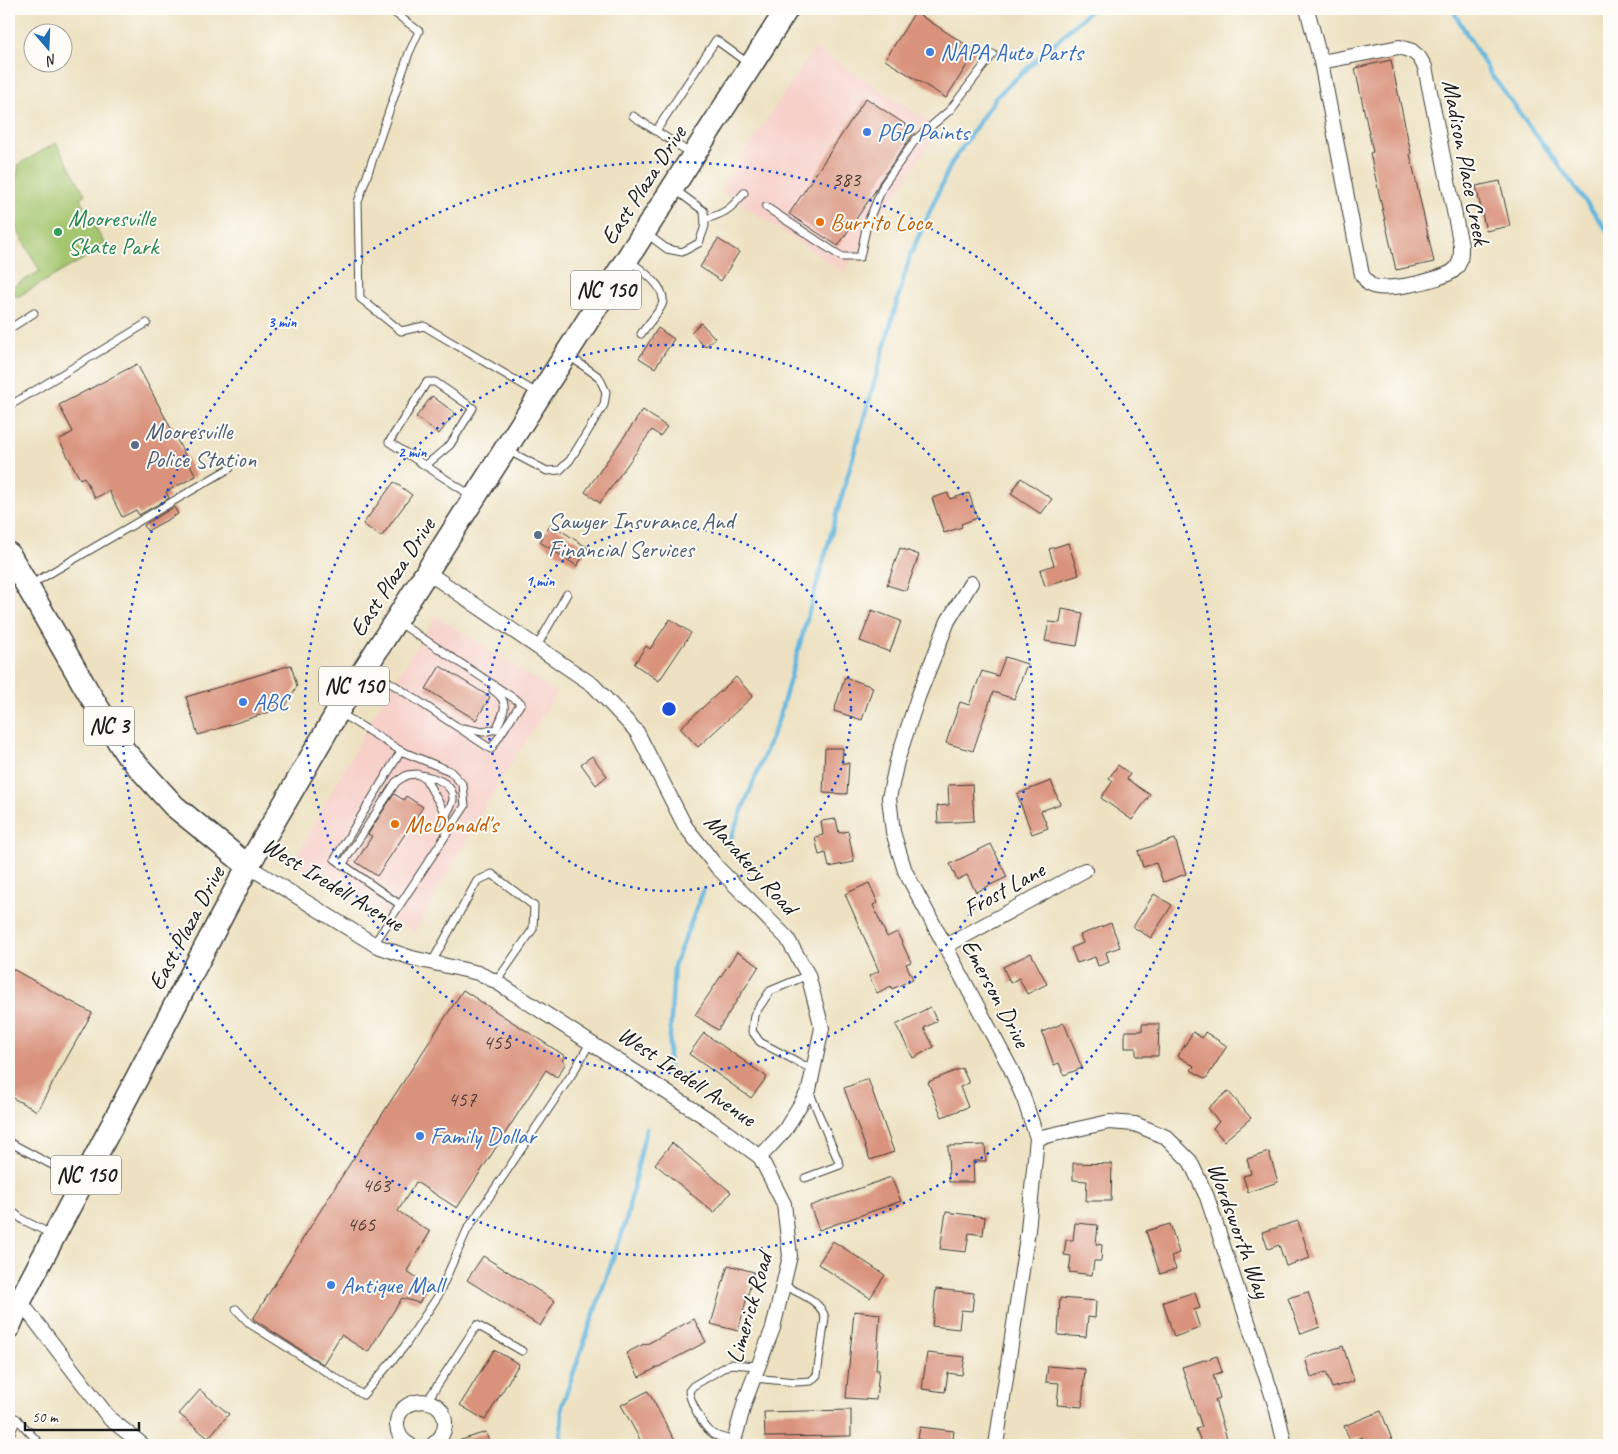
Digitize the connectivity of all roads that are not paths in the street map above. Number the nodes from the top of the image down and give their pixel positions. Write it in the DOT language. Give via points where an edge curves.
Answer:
graph roads {
  1 [pos="394,9"];
  2 [pos="787,9"];
  3 [pos="1307,9"];
  4 [pos="993,54"];
  5 [pos="1321,62"];
  6 [pos="751,66"];
  7 [pos="633,116"];
  8 [pos="656,131"];
  9 [pos="693,155"];
  10 [pos="672,187"];
  11 [pos="744,193"];
  12 [pos="766,207"];
  13 [pos="704,219"];
  14 [pos="643,232"];
  15 [pos="627,258"];
  16 [pos="34,313"];
  17 [pos="147,323"];
  18 [pos="9,329"];
  19 [pos="641,334"];
  20 [pos="566,354"];
  21 [pos="540,394"];
  22 [pos="9,406"];
  23 [pos="505,449"];
  24 [pos="426,466"];
  25 [pos="230,468"];
  26 [pos="474,498"];
  27 [pos="9,554"];
  28 [pos="427,572"];
  29 [pos="971,582"];
  30 [pos="27,586"];
  31 [pos="567,594"];
  32 [pos="396,621"];
  33 [pos="537,646"];
  34 [pos="444,653"];
  35 [pos="366,667"];
  36 [pos="338,712"];
  37 [pos="458,727"];
  38 [pos="401,751"];
  39 [pos="418,774"];
  40 [pos="446,815"];
  41 [pos="446,834"];
  42 [pos="342,865"];
  43 [pos="248,866"];
  44 [pos="1085,870"];
  45 [pos="399,904"];
  46 [pos="374,944"];
  47 [pos="946,946"];
  48 [pos="431,963"];
  49 [pos="808,975"];
  50 [pos="496,982"];
  51 [pos="590,1043"];
  52 [pos="813,1070"];
  53 [pos="809,1090"];
  54 [pos="1037,1138"];
  55 [pos="9,1142"];
  56 [pos="760,1157"];
  57 [pos="805,1178"];
  58 [pos="82,1182"];
  59 [pos="9,1209"];
  60 [pos="54,1235"];
  61 [pos="783,1286"];
  62 [pos="17,1300"];
  63 [pos="236,1309"];
  64 [pos="9,1327"];
  65 [pos="522,1351"];
  66 [pos="756,1372"];
  67 [pos="427,1401"];
  68 [pos="9,1415"];
  69 [pos="17,1420"];
  70 [pos="9,1437"];
  71 [pos="734,1443"];
  72 [pos="40,1444"];
  73 [pos="144,1445"];
  74 [pos="410,1445"];
  75 [pos="432,1445"];
  76 [pos="996,1445"];
  77 [pos="1285,1445"];
  1 -- 21 [label="lane" via="392,11 419,31 358,202 360,298 401,331 424,326"];
  2 -- 6 [label="main road, East Plaza Drive / NC 150"];
  3 -- 5 [label="street"];
  4 -- 12 [label="lane" via="950,110 916,139 884,184 867,224 860,256 842,257"];
  5 -- 5 [label="street, Madison Place Creek" via="1362,275 1370,285 1382,288 1443,277 1461,260 1461,246 1425,68 1420,57 1400,47"];
  6 -- 8 [label="lane" via="716,40"];
  6 -- 9 [label="main road, East Plaza Drive / NC 150"];
  7 -- 8 [label="lane"];
  8 -- 9 [label="lane"];
  9 -- 10 [label="main road, East Plaza Drive / NC 150"];
  10 -- 13 [label="lane" via="704,211"];
  10 -- 14 [label="main road, East Plaza Drive / NC 150"];
  11 -- 13 [label="lane" via="732,208"];
  13 -- 14 [label="lane" via="699,243 682,252 668,248"];
  14 -- 15 [label="main road, East Plaza Drive / NC 150"];
  15 -- 19 [label="lane" via="658,284 662,294 662,304"];
  15 -- 20 [label="main road, East Plaza Drive / NC 150"];
  16 -- 18 [label="lane"];
  17 -- 22 [label="lane"];
  20 -- 21 [label="main road, East Plaza Drive / NC 150"];
  20 -- 23 [label="lane" via="599,377 606,392 604,405 570,460 560,470 547,471"];
  21 -- 23 [label="main road, East Plaza Drive / NC 150"];
  23 -- 26 [label="main road, East Plaza Drive / NC 150"];
  24 -- 24 [label="lane" via="389,442 427,382 435,382 473,408 450,445"];
  24 -- 26 [label="lane"];
  25 -- 30 [label="lane"];
  26 -- 28 [label="main road, East Plaza Drive / NC 150"];
  27 -- 30 [label="main road, West Iredell Avenue / NC 3"];
  28 -- 32 [label="main road, East Plaza Drive / NC 150"];
  28 -- 33 [label="street, Marakery Road"];
  29 -- 47 [label="street, Emerson Drive" via="948,621 918,697 896,762 889,798 893,832 905,871"];
  30 -- 43 [label="main road, West Iredell Avenue / NC 3" via="126,752 174,806"];
  31 -- 33 [label="lane"];
  32 -- 34 [label="lane"];
  32 -- 35 [label="main road, East Plaza Drive / NC 150"];
  33 -- 49 [label="street, Marakery Road" via="593,685 637,732 685,826 717,867 787,938"];
  34 -- 37 [label="lane" via="455,665 499,694 504,703 505,711 496,729 483,732"];
  34 -- 37 [label="lane" via="521,703 491,749"];
  35 -- 36 [label="main road, East Plaza Drive / NC 150"];
  35 -- 37 [label="lane"];
  36 -- 38 [label="lane"];
  36 -- 43 [label="main road, East Plaza Drive / NC 150"];
  38 -- 41 [label="lane" via="450,771 463,785 465,806"];
  38 -- 42 [label="lane" via="335,859"];
  39 -- 40 [label="lane" via="425,778"];
  39 -- 40 [label="lane" via="434,777 452,791 453,802"];
  39 -- 42 [label="lane" via="407,775 396,782"];
  40 -- 41 [label="lane"];
  41 -- 45 [label="lane"];
  42 -- 45 [label="lane"];
  43 -- 46 [label="street, West Iredell Avenue"];
  43 -- 58 [label="main road, East Plaza Drive / NC 150"];
  44 -- 47 [label="street, Frost Lane"];
  45 -- 46 [label="lane"];
  46 -- 48 [label="street, West Iredell Avenue"];
  47 -- 54 [label="street, Emerson Drive" via="1011,1069"];
  48 -- 50 [label="street, West Iredell Avenue" via="478,974"];
  48 -- 50 [label="lane" via="477,881 492,874 534,906 534,929"];
  49 -- 52 [label="street, Marakery Road" via="822,1028"];
  49 -- 52 [label="lane" via="770,991 754,1015 752,1031 760,1042"];
  50 -- 51 [label="street, West Iredell Avenue"];
  51 -- 56 [label="street, West Iredell Avenue" via="711,1121"];
  51 -- 63 [label="lane" via="467,1230 433,1303 404,1348 363,1395 250,1324"];
  52 -- 53 [label="street, Marakery Road"];
  53 -- 56 [label="street, Marakery Road" via="785,1130"];
  53 -- 57 [label="lane" via="840,1165"];
  54 -- 76 [label="street, Emerson Drive" via="1028,1230"];
  54 -- 77 [label="street, Wordsworth Way" via="1108,1122 1135,1124 1166,1138 1190,1160 1210,1206 1276,1407"];
  55 -- 58 [label="lane"];
  56 -- 61 [label="street, Limerick Road" via="784,1204 790,1256"];
  58 -- 60 [label="main road, East Plaza Drive / NC 150"];
  59 -- 60 [label="lane" via="23,1220"];
  60 -- 62 [label="main road, East Plaza Drive / NC 150"];
  61 -- 66 [label="street, Limerick Road" via="773,1328"];
  61 -- 66 [label="lane" via="812,1300 824,1312 826,1318 817,1375 811,1381 796,1382"];
  62 -- 64 [label="main road, East Plaza Drive / NC 150"];
  62 -- 73 [label="street" via="110,1420"];
  65 -- 67 [label="lane" via="477,1325"];
  66 -- 71 [label="street, Limerick Road"];
  66 -- 71 [label="lane" via="730,1364 689,1391 709,1431"];
  67 -- 74 [label="street" via="408,1404 398,1419 401,1437"];
  67 -- 75 [label="street" via="442,1412 445,1420 441,1438"];
  68 -- 69 [label="lane"];
  69 -- 70 [label="lane"];
  69 -- 72 [label="lane"];
}
